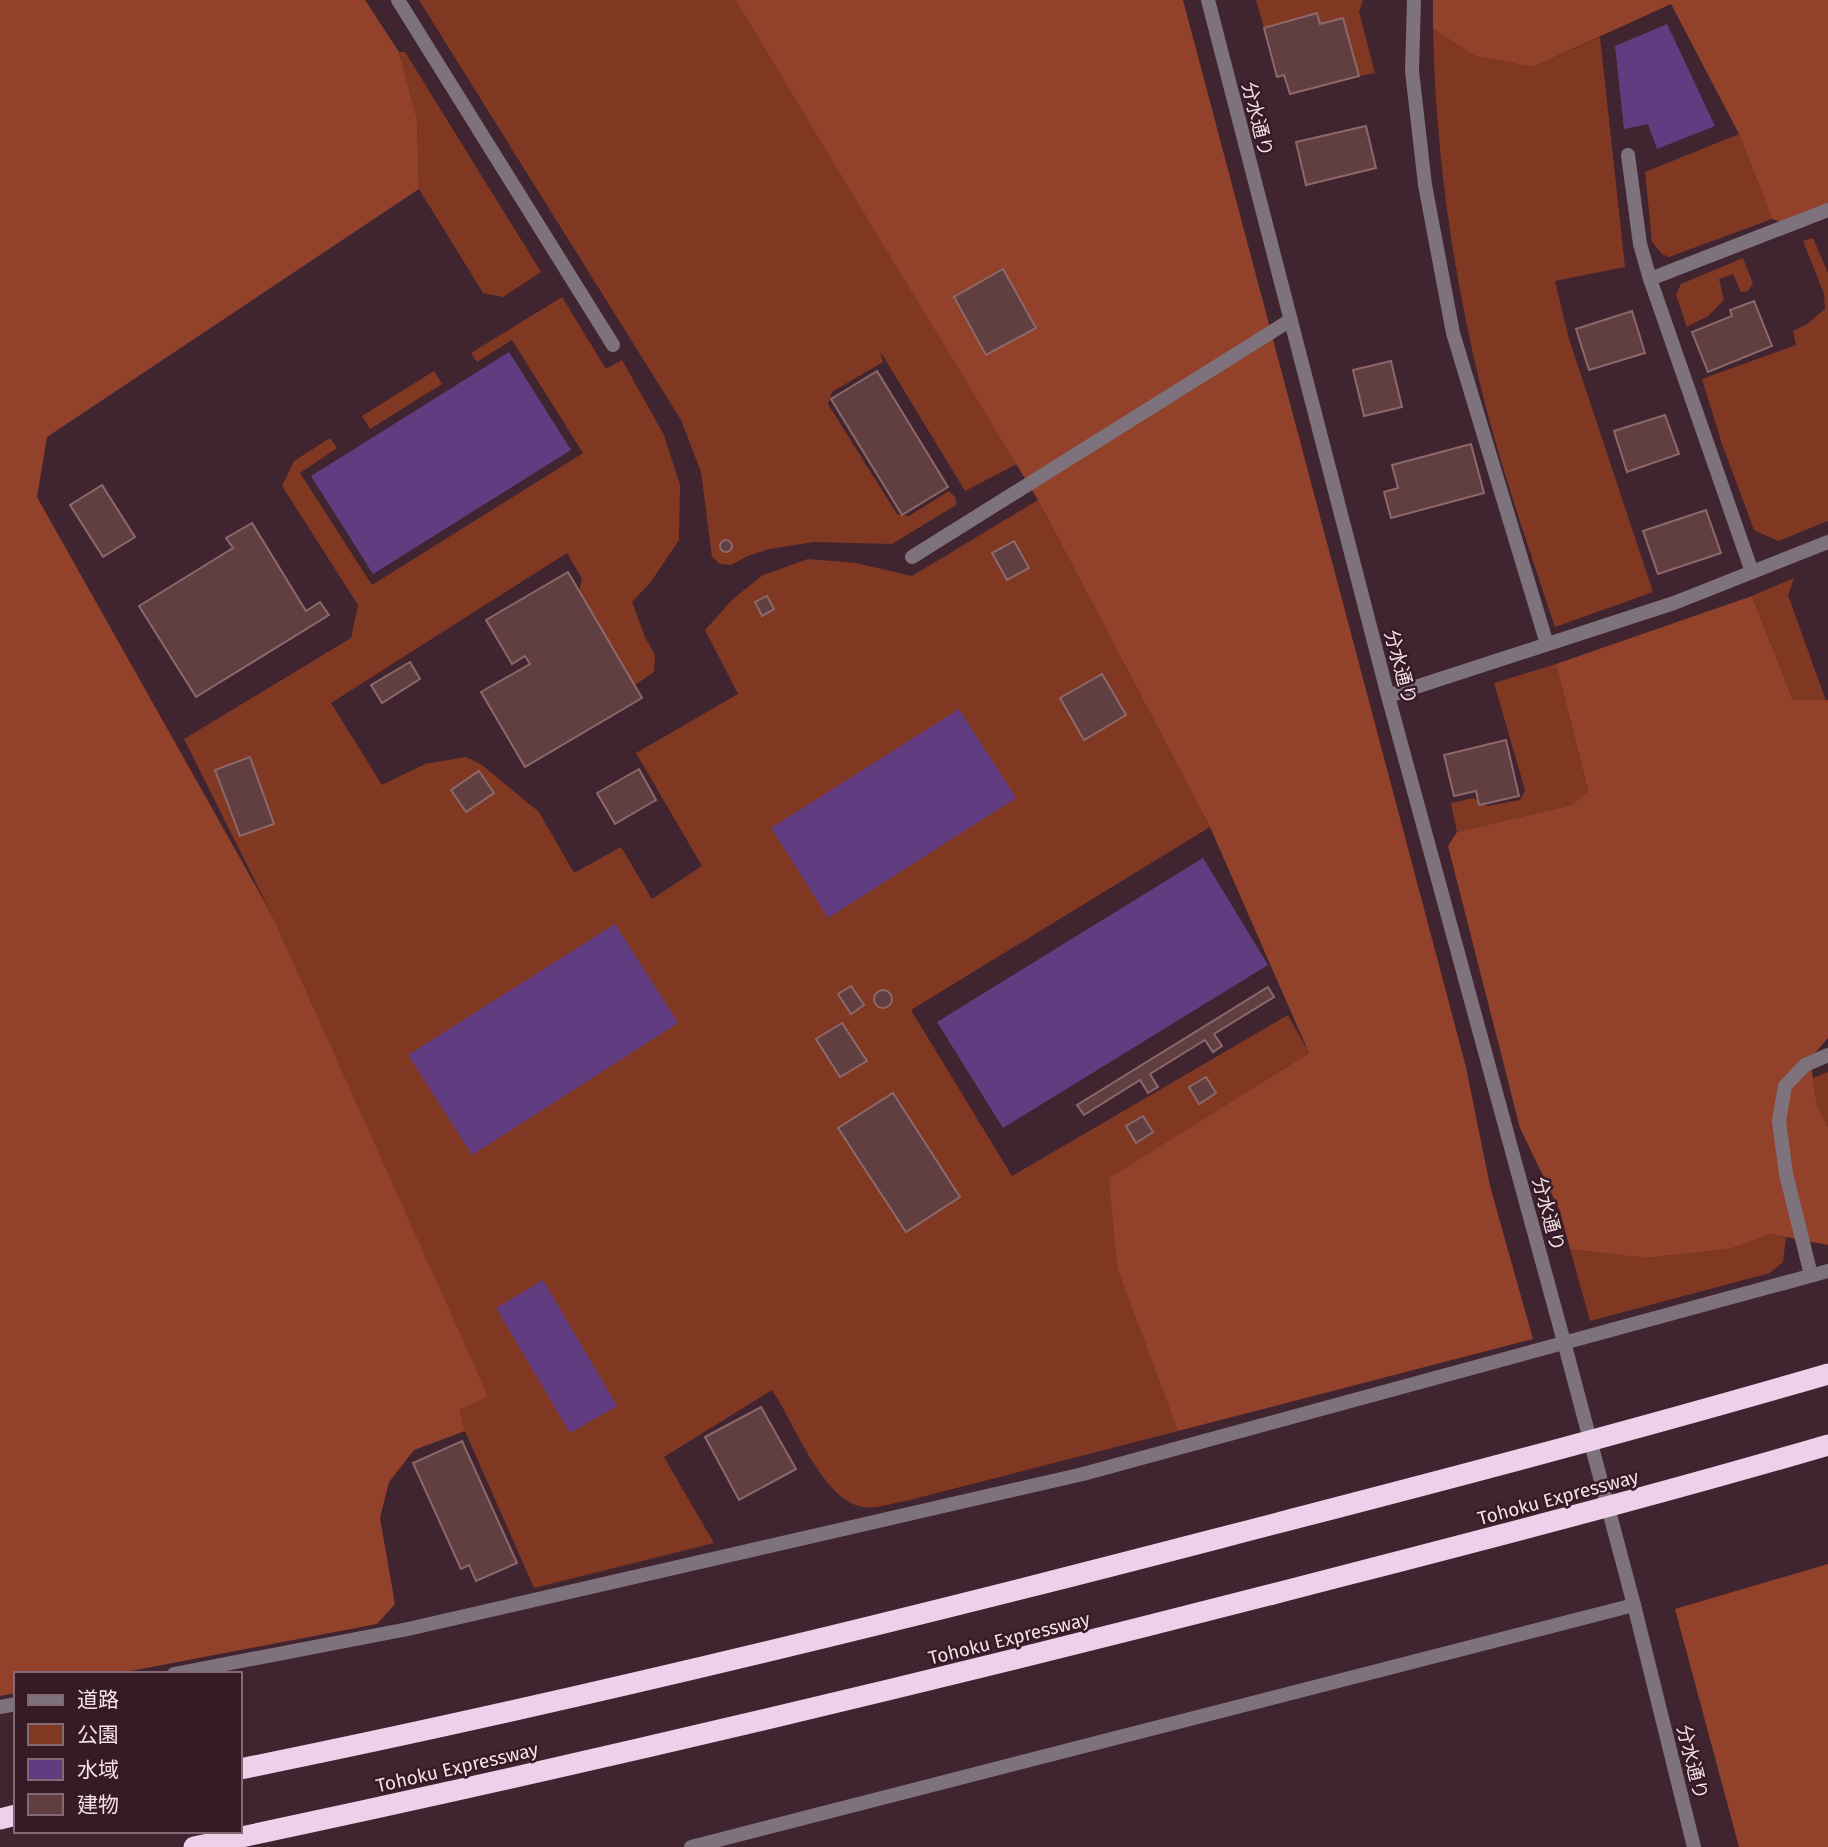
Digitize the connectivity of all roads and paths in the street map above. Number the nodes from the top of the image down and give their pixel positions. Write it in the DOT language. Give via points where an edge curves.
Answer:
graph roads {
  1 [pos="398,0"];
  2 [pos="1208,0"];
  3 [pos="1414,0"];
  4 [pos="1628,155"];
  5 [pos="1828,210"];
  6 [pos="1650,279"];
  7 [pos="1289,321"];
  8 [pos="613,345"];
  9 [pos="1828,542"];
  10 [pos="912,557"];
  11 [pos="1752,572"];
  12 [pos="1547,644"];
  13 [pos="1388,696"];
  14 [pos="1828,1055"];
  15 [pos="1828,1270"];
  16 [pos="1811,1275"];
  17 [pos="1564,1342"];
  18 [pos="1828,1374"];
  19 [pos="1828,1445"];
  20 [pos="1634,1605"];
  21 [pos="184,1672"];
  22 [pos="242,1769"];
  23 [pos="194,1847"];
  24 [pos="691,1847"];
  25 [pos="1694,1847"];
  1 -- 8 [label="street"];
  2 -- 7 [label="street, 分水通り"];
  3 -- 12 [label="street" via="1412,71 1424,173 1453,333"];
  4 -- 6 [label="street" via="1640,244"];
  5 -- 6 [label="street"];
  6 -- 11 [label="street"];
  7 -- 10 [label="street"];
  7 -- 13 [label="street, 分水通り"];
  9 -- 11 [label="street"];
  11 -- 12 [label="street"];
  12 -- 13 [label="street"];
  13 -- 17 [label="street, 分水通り"];
  14 -- 16 [label="street" via="1805,1065 1785,1086 1779,1121 1786,1174"];
  15 -- 16 [label="street"];
  16 -- 17 [label="street"];
  17 -- 20 [label="street, 分水通り"];
  17 -- 21 [label="street" via="1083,1474 408,1629"];
  18 -- 22 [label="highway" via="1630,1432 975,1602 405,1736"];
  19 -- 23 [label="highway, Tohoku Expressway" via="1643,1499 986,1668"];
  20 -- 24 [label="street"];
  20 -- 25 [label="street, 分水通り"];
}
